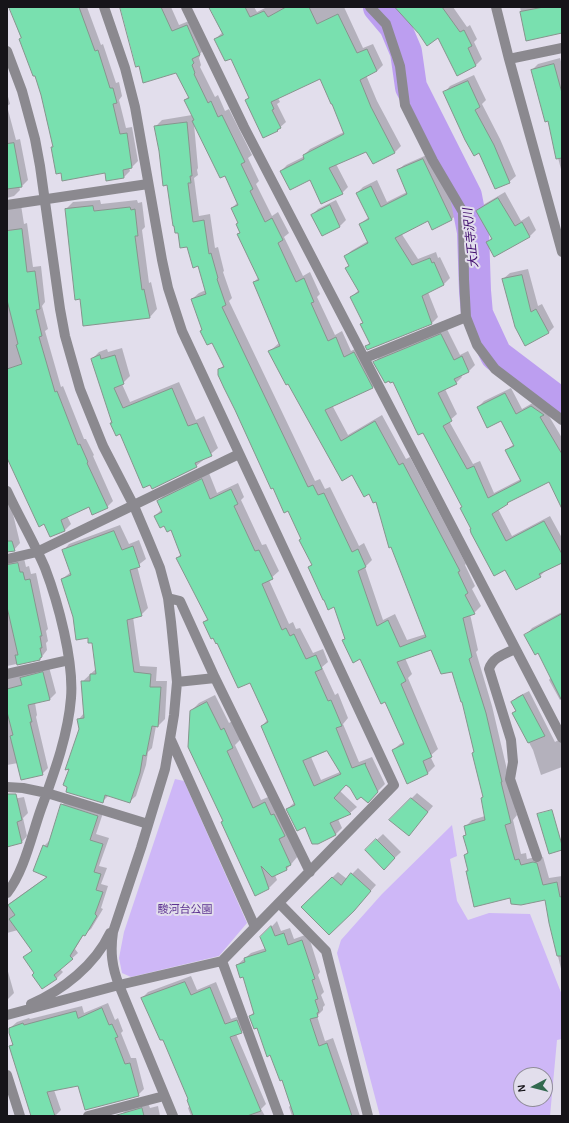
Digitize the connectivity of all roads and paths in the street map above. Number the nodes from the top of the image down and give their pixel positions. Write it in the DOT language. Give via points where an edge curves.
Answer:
graph roads {
  1 [pos="104,7"];
  2 [pos="186,7"];
  3 [pos="370,7"];
  4 [pos="496,7"];
  5 [pos="562,48"];
  6 [pos="7,51"];
  7 [pos="509,59"];
  8 [pos="148,184"];
  9 [pos="45,199"];
  10 [pos="7,205"];
  11 [pos="562,252"];
  12 [pos="466,317"];
  13 [pos="365,358"];
  14 [pos="562,420"];
  15 [pos="239,454"];
  16 [pos="7,491"];
  17 [pos="134,506"];
  18 [pos="37,552"];
  19 [pos="7,560"];
  20 [pos="168,598"];
  21 [pos="515,649"];
  22 [pos="69,660"];
  23 [pos="7,674"];
  24 [pos="215,678"];
  25 [pos="177,682"];
  26 [pos="562,738"];
  27 [pos="170,740"];
  28 [pos="7,787"];
  29 [pos="47,794"];
  30 [pos="148,824"];
  31 [pos="537,858"];
  32 [pos="310,872"];
  33 [pos="7,893"];
  34 [pos="278,903"];
  35 [pos="118,916"];
  36 [pos="255,927"];
  37 [pos="222,961"];
  38 [pos="119,985"];
  39 [pos="7,1014"];
  40 [pos="7,1075"];
  41 [pos="164,1096"];
  42 [pos="20,1116"];
  43 [pos="88,1116"];
  44 [pos="173,1116"];
  45 [pos="279,1116"];
  46 [pos="368,1116"];
  1 -- 8 [label="street" via="125,68"];
  2 -- 13 [label="street" via="244,127"];
  3 -- 12 [label="street" via="386,24 400,66 405,105 433,160 464,212"];
  4 -- 7 [label="street"];
  5 -- 7 [label="street"];
  6 -- 9 [label="street" via="29,114"];
  7 -- 11 [label="street"];
  8 -- 9 [label="street"];
  8 -- 15 [label="street" via="168,288 180,325"];
  9 -- 10 [label="street"];
  9 -- 17 [label="street" via="60,309 80,389 104,446"];
  12 -- 13 [label="street"];
  12 -- 14 [label="street" via="477,345 495,369"];
  13 -- 21 [label="street"];
  15 -- 17 [label="street"];
  15 -- 32 [label="street" via="394,785"];
  16 -- 18 [label="street"];
  17 -- 18 [label="street"];
  17 -- 20 [label="street" via="160,568"];
  18 -- 19 [label="street"];
  18 -- 22 [label="street" via="45,568 57,607"];
  20 -- 24 [label="street" via="180,601"];
  20 -- 25 [label="street"];
  21 -- 26 [label="street"];
  21 -- 31 [label="street" via="496,658 489,669 511,740 513,762 510,779"];
  22 -- 23 [label="street"];
  22 -- 29 [label="street" via="71,698 65,734"];
  24 -- 25 [label="street"];
  24 -- 32 [label="street"];
  25 -- 27 [label="street"];
  27 -- 30 [label="street" via="162,781"];
  27 -- 36 [label="street"];
  28 -- 29 [label="street"];
  29 -- 30 [label="street"];
  29 -- 33 [label="street" via="18,874"];
  30 -- 35 [label="street"];
  32 -- 34 [label="street"];
  34 -- 36 [label="street"];
  34 -- 46 [label="street" via="326,950"];
  35 -- 38 [label="street" via="112,932 111,957"];
  35 -- 39 [label="street" via="101,951 66,984 51,994"];
  36 -- 37 [label="street"];
  37 -- 38 [label="street"];
  37 -- 45 [label="street"];
  38 -- 39 [label="street"];
  38 -- 41 [label="street"];
  40 -- 42 [label="street"];
  41 -- 43 [label="street"];
  41 -- 44 [label="street"];
}
